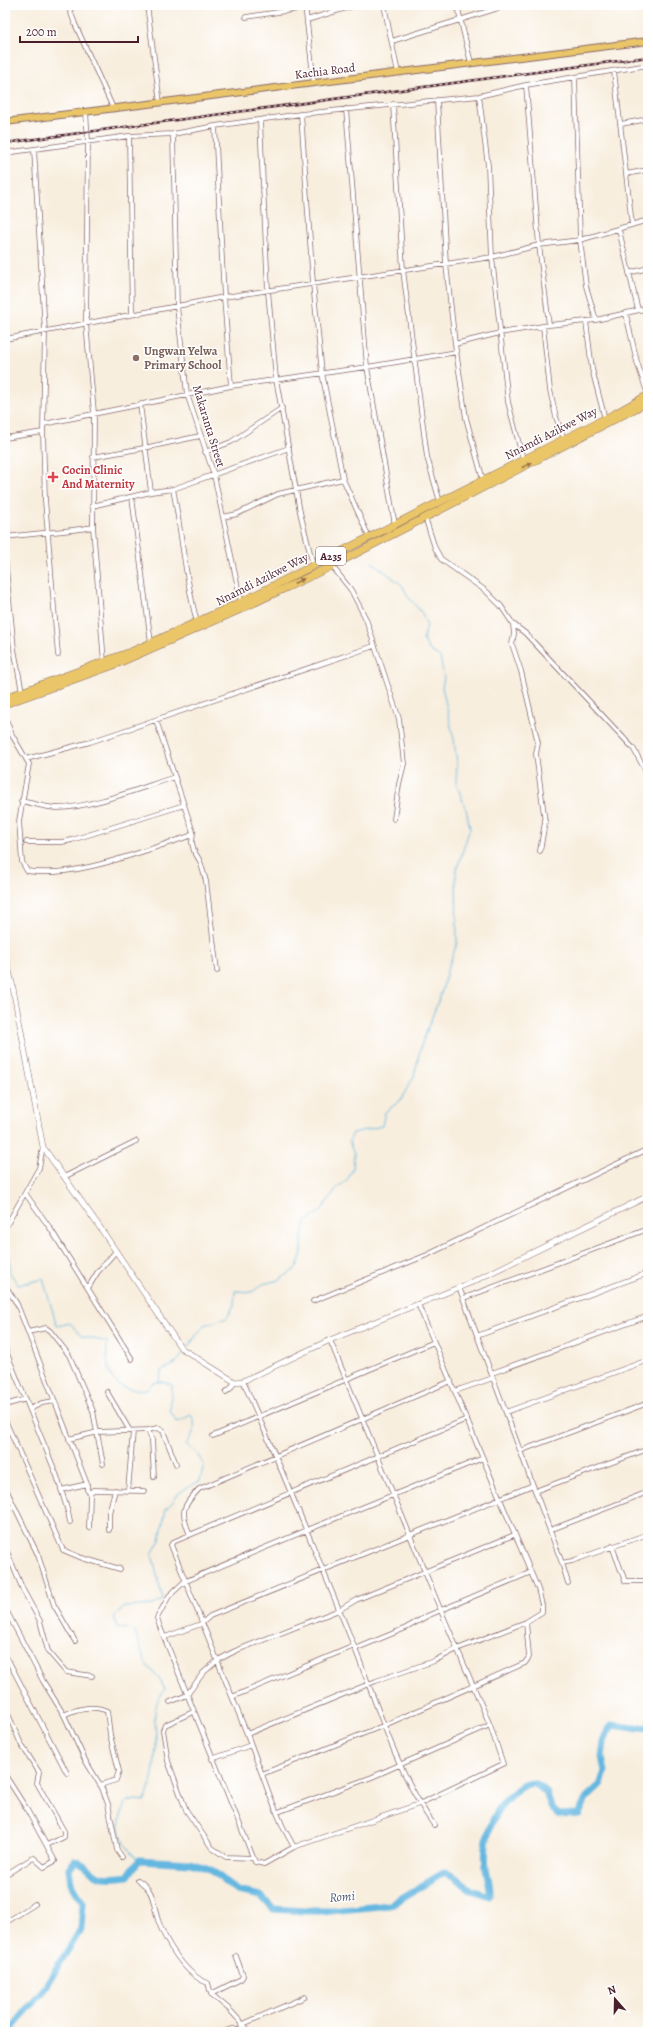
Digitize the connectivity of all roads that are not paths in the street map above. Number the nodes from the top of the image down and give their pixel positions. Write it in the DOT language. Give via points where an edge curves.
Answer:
graph roads {
  1 [pos="68,5"];
  2 [pos="147,5"];
  3 [pos="356,5"];
  4 [pos="384,5"];
  5 [pos="457,5"];
  6 [pos="508,5"];
  7 [pos="305,7"];
  8 [pos="246,17"];
  9 [pos="307,20"];
  10 [pos="461,20"];
  11 [pos="392,41"];
  12 [pos="648,41"];
  13 [pos="471,63"];
  14 [pos="648,64"];
  15 [pos="614,71"];
  16 [pos="398,72"];
  17 [pos="574,77"];
  18 [pos="314,84"];
  19 [pos="526,85"];
  20 [pos="479,96"];
  21 [pos="437,100"];
  22 [pos="160,103"];
  23 [pos="393,104"];
  24 [pos="113,108"];
  25 [pos="346,110"];
  26 [pos="86,112"];
  27 [pos="301,114"];
  28 [pos="648,119"];
  29 [pos="260,121"];
  30 [pos="5,122"];
  31 [pos="621,124"];
  32 [pos="215,126"];
  33 [pos="173,134"];
  34 [pos="129,136"];
  35 [pos="88,141"];
  36 [pos="34,149"];
  37 [pos="5,153"];
  38 [pos="648,170"];
  39 [pos="626,174"];
  40 [pos="648,220"];
  41 [pos="632,225"];
  42 [pos="619,230"];
  43 [pos="580,240"];
  44 [pos="538,245"];
  45 [pos="492,257"];
  46 [pos="446,264"];
  47 [pos="648,268"];
  48 [pos="403,270"];
  49 [pos="629,273"];
  50 [pos="358,276"];
  51 [pos="313,283"];
  52 [pos="268,291"];
  53 [pos="224,297"];
  54 [pos="177,307"];
  55 [pos="648,308"];
  56 [pos="638,310"];
  57 [pos="132,314"];
  58 [pos="626,314"];
  59 [pos="596,320"];
  60 [pos="586,321"];
  61 [pos="86,323"];
  62 [pos="549,325"];
  63 [pos="543,326"];
  64 [pos="45,331"];
  65 [pos="500,334"];
  66 [pos="5,339"];
  67 [pos="455,344"];
  68 [pos="457,352"];
  69 [pos="414,360"];
  70 [pos="367,367"];
  71 [pos="322,373"];
  72 [pos="276,379"];
  73 [pos="231,386"];
  74 [pos="187,394"];
  75 [pos="648,395"];
  76 [pos="648,402"];
  77 [pos="140,404"];
  78 [pos="282,408"];
  79 [pos="94,413"];
  80 [pos="605,419"];
  81 [pos="44,424"];
  82 [pos="43,432"];
  83 [pos="200,436"];
  84 [pos="5,438"];
  85 [pos="564,439"];
  86 [pos="144,448"];
  87 [pos="289,448"];
  88 [pos="205,452"];
  89 [pos="93,457"];
  90 [pos="523,459"];
  91 [pos="214,475"];
  92 [pos="342,478"];
  93 [pos="483,480"];
  94 [pos="173,489"];
  95 [pos="296,489"];
  96 [pos="151,492"];
  97 [pos="132,497"];
  98 [pos="440,502"];
  99 [pos="92,506"];
  100 [pos="223,517"];
  101 [pos="425,517"];
  102 [pos="395,525"];
  103 [pos="93,527"];
  104 [pos="48,531"];
  105 [pos="5,537"];
  106 [pos="369,537"];
  107 [pos="5,558"];
  108 [pos="313,565"];
  109 [pos="332,566"];
  110 [pos="241,602"];
  111 [pos="197,622"];
  112 [pos="513,624"];
  113 [pos="151,643"];
  114 [pos="374,646"];
  115 [pos="58,655"];
  116 [pos="104,662"];
  117 [pos="22,692"];
  118 [pos="5,698"];
  119 [pos="5,704"];
  120 [pos="5,717"];
  121 [pos="156,720"];
  122 [pos="26,759"];
  123 [pos="648,775"];
  124 [pos="175,777"];
  125 [pos="21,801"];
  126 [pos="184,805"];
  127 [pos="394,819"];
  128 [pos="193,832"];
  129 [pos="26,842"];
  130 [pos="540,851"];
  131 [pos="5,955"];
  132 [pos="217,971"];
  133 [pos="136,1141"];
  134 [pos="43,1147"];
  135 [pos="648,1149"];
  136 [pos="64,1177"];
  137 [pos="25,1192"];
  138 [pos="648,1196"];
  139 [pos="5,1228"];
  140 [pos="648,1229"];
  141 [pos="116,1251"];
  142 [pos="648,1273"];
  143 [pos="5,1285"];
  144 [pos="459,1287"];
  145 [pos="88,1288"];
  146 [pos="464,1298"];
  147 [pos="313,1300"];
  148 [pos="418,1304"];
  149 [pos="648,1316"];
  150 [pos="28,1332"];
  151 [pos="477,1336"];
  152 [pos="330,1340"];
  153 [pos="434,1342"];
  154 [pos="5,1350"];
  155 [pos="132,1359"];
  156 [pos="648,1360"];
  157 [pos="493,1376"];
  158 [pos="346,1380"];
  159 [pos="244,1381"];
  160 [pos="451,1381"];
  161 [pos="235,1382"];
  162 [pos="455,1391"];
  163 [pos="107,1392"];
  164 [pos="226,1392"];
  165 [pos="26,1399"];
  166 [pos="55,1401"];
  167 [pos="648,1403"];
  168 [pos="5,1405"];
  169 [pos="30,1409"];
  170 [pos="506,1412"];
  171 [pos="259,1417"];
  172 [pos="362,1418"];
  173 [pos="467,1419"];
  174 [pos="5,1420"];
  175 [pos="148,1430"];
  176 [pos="131,1431"];
  177 [pos="98,1432"];
  178 [pos="213,1436"];
  179 [pos="68,1439"];
  180 [pos="648,1449"];
  181 [pos="520,1451"];
  182 [pos="275,1455"];
  183 [pos="378,1456"];
  184 [pos="483,1458"];
  185 [pos="103,1464"];
  186 [pos="176,1464"];
  187 [pos="154,1477"];
  188 [pos="87,1484"];
  189 [pos="533,1485"];
  190 [pos="5,1487"];
  191 [pos="62,1490"];
  192 [pos="115,1490"];
  193 [pos="128,1490"];
  194 [pos="144,1491"];
  195 [pos="535,1491"];
  196 [pos="648,1492"];
  197 [pos="90,1493"];
  198 [pos="290,1494"];
  199 [pos="395,1495"];
  200 [pos="499,1498"];
  201 [pos="14,1506"];
  202 [pos="5,1510"];
  203 [pos="70,1522"];
  204 [pos="547,1522"];
  205 [pos="562,1525"];
  206 [pos="89,1528"];
  207 [pos="109,1530"];
  208 [pos="550,1530"];
  209 [pos="306,1531"];
  210 [pos="648,1534"];
  211 [pos="190,1535"];
  212 [pos="411,1535"];
  213 [pos="514,1535"];
  214 [pos="612,1546"];
  215 [pos="5,1547"];
  216 [pos="562,1563"];
  217 [pos="120,1569"];
  218 [pos="323,1569"];
  219 [pos="425,1572"];
  220 [pos="529,1573"];
  221 [pos="648,1581"];
  222 [pos="184,1582"];
  223 [pos="568,1583"];
  224 [pos="5,1608"];
  225 [pos="339,1610"];
  226 [pos="441,1611"];
  227 [pos="526,1622"];
  228 [pos="201,1624"];
  229 [pos="165,1637"];
  230 [pos="75,1641"];
  231 [pos="355,1648"];
  232 [pos="457,1649"];
  233 [pos="5,1658"];
  234 [pos="218,1660"];
  235 [pos="92,1676"];
  236 [pos="369,1685"];
  237 [pos="473,1687"];
  238 [pos="187,1695"];
  239 [pos="232,1697"];
  240 [pos="170,1702"];
  241 [pos="5,1707"];
  242 [pos="193,1712"];
  243 [pos="64,1715"];
  244 [pos="385,1725"];
  245 [pos="490,1725"];
  246 [pos="247,1734"];
  247 [pos="251,1746"];
  248 [pos="212,1759"];
  249 [pos="401,1764"];
  250 [pos="67,1773"];
  251 [pos="262,1774"];
  252 [pos="5,1775"];
  253 [pos="100,1785"];
  254 [pos="419,1804"];
  255 [pos="278,1812"];
  256 [pos="434,1826"];
  257 [pos="47,1845"];
  258 [pos="294,1847"];
  259 [pos="122,1858"];
  260 [pos="253,1858"];
  261 [pos="5,1875"];
  262 [pos="138,1880"];
  263 [pos="35,1904"];
  264 [pos="5,1923"];
  265 [pos="236,1956"];
  266 [pos="212,1994"];
  267 [pos="305,1997"];
  268 [pos="241,2024"];
  269 [pos="245,2029"];
  270 [pos="222,2032"];
  271 [pos="250,2032"];
  1 -- 24 [label="street"];
  2 -- 22 [label="street"];
  3 -- 9 [label="street"];
  4 -- 11 [label="street"];
  5 -- 10 [label="street"];
  6 -- 10 [label="street"];
  7 -- 8 [label="street"];
  7 -- 9 [label="street"];
  9 -- 18 [label="street"];
  10 -- 11 [label="street"];
  10 -- 13 [label="street"];
  11 -- 16 [label="street"];
  12 -- 13 [label="main road, Kachia Road"];
  13 -- 16 [label="main road, Kachia Road"];
  14 -- 15 [label="street"];
  15 -- 17 [label="street"];
  15 -- 31 [label="street"];
  16 -- 18 [label="main road, Kachia Road"];
  17 -- 19 [label="street"];
  17 -- 43 [label="street"];
  18 -- 22 [label="main road, Kachia Road"];
  19 -- 20 [label="street"];
  19 -- 44 [label="street"];
  20 -- 21 [label="street"];
  20 -- 45 [label="street" via="488,166"];
  21 -- 23 [label="street"];
  21 -- 46 [label="street"];
  22 -- 24 [label="main road, Kachia Road"];
  23 -- 25 [label="street"];
  23 -- 48 [label="street"];
  24 -- 26 [label="main road, Kachia Road"];
  25 -- 27 [label="street"];
  25 -- 50 [label="street"];
  26 -- 30 [label="main road, Kachia Road"];
  26 -- 35 [label="street"];
  27 -- 29 [label="street"];
  27 -- 51 [label="street"];
  28 -- 31 [label="street"];
  29 -- 32 [label="street"];
  29 -- 52 [label="street"];
  31 -- 39 [label="street"];
  32 -- 33 [label="street"];
  32 -- 53 [label="street"];
  33 -- 34 [label="street"];
  33 -- 54 [label="street, Makaranta Street"];
  34 -- 35 [label="street"];
  34 -- 57 [label="street"];
  35 -- 36 [label="street"];
  35 -- 61 [label="street"];
  36 -- 37 [label="street"];
  36 -- 64 [label="street"];
  38 -- 39 [label="street"];
  39 -- 41 [label="street"];
  40 -- 41 [label="street"];
  41 -- 42 [label="street"];
  42 -- 43 [label="street"];
  42 -- 49 [label="street"];
  43 -- 44 [label="street"];
  43 -- 59 [label="street" via="586,286"];
  44 -- 45 [label="street"];
  44 -- 62 [label="street"];
  45 -- 46 [label="street"];
  45 -- 65 [label="street"];
  46 -- 48 [label="street"];
  46 -- 67 [label="street"];
  47 -- 49 [label="street"];
  48 -- 50 [label="street"];
  48 -- 69 [label="street"];
  49 -- 56 [label="street"];
  50 -- 51 [label="street"];
  50 -- 70 [label="street"];
  51 -- 52 [label="street"];
  51 -- 71 [label="street"];
  52 -- 53 [label="street"];
  52 -- 72 [label="street"];
  53 -- 54 [label="street"];
  53 -- 73 [label="street"];
  54 -- 57 [label="street"];
  54 -- 74 [label="street, Makaranta Street"];
  55 -- 56 [label="street"];
  56 -- 58 [label="street"];
  57 -- 61 [label="street"];
  58 -- 59 [label="street"];
  58 -- 75 [label="street"];
  59 -- 60 [label="street"];
  60 -- 62 [label="street"];
  60 -- 80 [label="street" via="592,369"];
  61 -- 64 [label="street"];
  61 -- 79 [label="street"];
  62 -- 63 [label="street"];
  63 -- 65 [label="street"];
  63 -- 85 [label="street" via="550,390"];
  64 -- 66 [label="street"];
  64 -- 81 [label="street"];
  65 -- 67 [label="street"];
  65 -- 90 [label="street" via="508,402"];
  67 -- 68 [label="street"];
  68 -- 69 [label="street"];
  68 -- 93 [label="street" via="466,418"];
  69 -- 70 [label="street"];
  69 -- 98 [label="street" via="427,457"];
  70 -- 71 [label="street"];
  70 -- 102 [label="street"];
  71 -- 72 [label="street"];
  71 -- 92 [label="street"];
  72 -- 73 [label="street"];
  72 -- 78 [label="street"];
  73 -- 74 [label="street"];
  74 -- 77 [label="street"];
  74 -- 83 [label="street, Makaranta Street"];
  75 -- 80 [label="highway, Nnamdi Azikwe Way / A235"];
  101 -- 76 [label="highway, Nnamdi Azikwe Way / A235, one-way"];
  77 -- 79 [label="street"];
  77 -- 86 [label="street"];
  78 -- 87 [label="street"];
  78 -- 88 [label="street" via="231,442"];
  79 -- 81 [label="street"];
  79 -- 89 [label="street"];
  80 -- 85 [label="highway, Nnamdi Azikwe Way / A235"];
  81 -- 82 [label="street"];
  82 -- 84 [label="street"];
  82 -- 104 [label="street"];
  83 -- 86 [label="street"];
  83 -- 88 [label="street, Makaranta Street"];
  85 -- 90 [label="highway, Nnamdi Azikwe Way / A235"];
  86 -- 89 [label="street"];
  86 -- 96 [label="street"];
  87 -- 91 [label="street"];
  87 -- 95 [label="street"];
  88 -- 91 [label="street, Makaranta Street"];
  89 -- 99 [label="street"];
  90 -- 93 [label="highway, Nnamdi Azikwe Way / A235"];
  91 -- 94 [label="street"];
  91 -- 100 [label="street, Makaranta Street"];
  92 -- 95 [label="street"];
  92 -- 106 [label="street"];
  93 -- 98 [label="highway, Nnamdi Azikwe Way / A235"];
  94 -- 96 [label="street"];
  94 -- 111 [label="street" via="180,520 189,593"];
  95 -- 100 [label="street" via="278,494 237,514"];
  95 -- 108 [label="street"];
  96 -- 97 [label="street"];
  97 -- 99 [label="street"];
  97 -- 113 [label="street"];
  98 -- 102 [label="highway, Nnamdi Azikwe Way / A235"];
  99 -- 103 [label="street"];
  100 -- 110 [label="street, Makaranta Street"];
  101 -- 109 [label="highway, Nnamdi Azikwe Way / A235"];
  101 -- 112 [label="street" via="438,555 486,591 501,606"];
  102 -- 106 [label="highway, Nnamdi Azikwe Way / A235"];
  103 -- 104 [label="street" via="68,532"];
  103 -- 116 [label="street"];
  104 -- 105 [label="street"];
  104 -- 115 [label="street"];
  106 -- 108 [label="highway, Nnamdi Azikwe Way / A235"];
  107 -- 117 [label="street" via="14,649"];
  108 -- 110 [label="highway, Nnamdi Azikwe Way / A235"];
  109 -- 114 [label="street" via="351,590 366,619"];
  119 -- 109 [label="highway, Nnamdi Azikwe Way / A235, one-way" via="134,656"];
  110 -- 111 [label="highway, Nnamdi Azikwe Way / A235"];
  111 -- 113 [label="highway, Nnamdi Azikwe Way / A235"];
  112 -- 123 [label="street" via="525,633 633,748"];
  112 -- 130 [label="street" via="512,644 538,743 536,754 545,822"];
  113 -- 116 [label="highway, Nnamdi Azikwe Way / A235"];
  114 -- 121 [label="street"];
  114 -- 127 [label="street" via="402,735 404,764 398,784"];
  116 -- 117 [label="highway, Nnamdi Azikwe Way / A235"];
  117 -- 118 [label="highway, Nnamdi Azikwe Way / A235"];
  120 -- 122 [label="street"];
  121 -- 122 [label="street" via="90,742"];
  121 -- 124 [label="street"];
  122 -- 125 [label="street" via="29,770"];
  124 -- 125 [label="street" via="71,806 48,807"];
  124 -- 126 [label="street"];
  125 -- 128 [label="street" via="19,821 22,862 27,871 55,873 91,865 190,836"];
  126 -- 128 [label="street"];
  126 -- 129 [label="street" via="72,840"];
  128 -- 132 [label="street" via="194,851 206,881"];
  131 -- 134 [label="street"];
  133 -- 136 [label="street"];
  134 -- 136 [label="street"];
  134 -- 137 [label="street" via="39,1168"];
  135 -- 147 [label="street" via="427,1255"];
  136 -- 141 [label="street"];
  137 -- 139 [label="street"];
  137 -- 145 [label="street"];
  138 -- 144 [label="street"];
  140 -- 146 [label="street"];
  141 -- 145 [label="street"];
  141 -- 161 [label="street" via="181,1348"];
  142 -- 151 [label="street"];
  143 -- 150 [label="street"];
  144 -- 146 [label="street"];
  144 -- 148 [label="street"];
  145 -- 155 [label="street"];
  146 -- 151 [label="street"];
  148 -- 152 [label="street"];
  148 -- 153 [label="street"];
  149 -- 157 [label="street"];
  150 -- 166 [label="street"];
  150 -- 177 [label="street" via="46,1328 69,1355 93,1411"];
  151 -- 157 [label="street"];
  152 -- 158 [label="street"];
  152 -- 159 [label="street"];
  153 -- 158 [label="street"];
  153 -- 160 [label="street"];
  154 -- 165 [label="street"];
  156 -- 170 [label="street"];
  157 -- 162 [label="street"];
  157 -- 170 [label="street"];
  158 -- 171 [label="street"];
  158 -- 172 [label="street"];
  159 -- 161 [label="street"];
  159 -- 171 [label="street"];
  160 -- 162 [label="street"];
  160 -- 172 [label="street"];
  161 -- 164 [label="street"];
  162 -- 173 [label="street"];
  163 -- 176 [label="street"];
  165 -- 168 [label="street"];
  165 -- 169 [label="street"];
  166 -- 169 [label="street" via="42,1403"];
  166 -- 179 [label="street"];
  167 -- 181 [label="street"];
  169 -- 191 [label="street"];
  170 -- 181 [label="street"];
  171 -- 178 [label="street"];
  171 -- 182 [label="street"];
  172 -- 182 [label="street"];
  172 -- 183 [label="street"];
  173 -- 183 [label="street"];
  173 -- 184 [label="street"];
  174 -- 217 [label="street" via="63,1550"];
  175 -- 176 [label="street"];
  175 -- 186 [label="street" via="158,1428 163,1431"];
  175 -- 187 [label="street" via="152,1440"];
  176 -- 177 [label="street"];
  176 -- 193 [label="street"];
  177 -- 179 [label="street"];
  177 -- 185 [label="street"];
  179 -- 188 [label="street"];
  180 -- 195 [label="street"];
  181 -- 189 [label="street"];
  182 -- 198 [label="street"];
  182 -- 211 [label="street" via="199,1489 185,1505 184,1515"];
  183 -- 198 [label="street"];
  183 -- 199 [label="street"];
  184 -- 199 [label="street"];
  184 -- 200 [label="street"];
  188 -- 191 [label="street"];
  188 -- 197 [label="street"];
  189 -- 195 [label="street"];
  189 -- 200 [label="street"];
  190 -- 201 [label="street"];
  191 -- 203 [label="street"];
  192 -- 193 [label="street"];
  192 -- 197 [label="street" via="93,1490"];
  192 -- 207 [label="street" via="109,1513"];
  193 -- 194 [label="street"];
  195 -- 204 [label="street"];
  196 -- 205 [label="street"];
  197 -- 206 [label="street"];
  198 -- 209 [label="street"];
  198 -- 211 [label="street"];
  199 -- 209 [label="street"];
  199 -- 212 [label="street"];
  200 -- 212 [label="street"];
  200 -- 213 [label="street"];
  201 -- 202 [label="street"];
  201 -- 230 [label="street" via="38,1555 54,1605"];
  204 -- 205 [label="street"];
  204 -- 208 [label="street"];
  205 -- 208 [label="street"];
  208 -- 216 [label="street"];
  209 -- 218 [label="street"];
  209 -- 222 [label="street"];
  210 -- 214 [label="street"];
  211 -- 222 [label="street" via="170,1545"];
  212 -- 218 [label="street"];
  212 -- 219 [label="street"];
  213 -- 219 [label="street"];
  213 -- 220 [label="street"];
  214 -- 216 [label="street"];
  214 -- 221 [label="street" via="625,1581"];
  215 -- 235 [label="street" via="23,1590 40,1621 48,1651 66,1672"];
  216 -- 223 [label="street" via="562,1570"];
  218 -- 225 [label="street"];
  218 -- 228 [label="street" via="210,1616"];
  219 -- 225 [label="street" via="356,1600"];
  219 -- 226 [label="street"];
  220 -- 226 [label="street"];
  220 -- 227 [label="street" via="542,1605 542,1612"];
  222 -- 228 [label="street"];
  222 -- 229 [label="street" via="169,1596 158,1618"];
  224 -- 243 [label="street"];
  225 -- 231 [label="street"];
  225 -- 234 [label="street" via="234,1651"];
  226 -- 231 [label="street"];
  226 -- 232 [label="street"];
  227 -- 232 [label="street"];
  227 -- 237 [label="street" via="530,1658 528,1661"];
  228 -- 229 [label="street"];
  228 -- 234 [label="street"];
  229 -- 238 [label="street"];
  231 -- 236 [label="street"];
  231 -- 239 [label="street"];
  232 -- 236 [label="street" via="434,1661"];
  232 -- 237 [label="street"];
  233 -- 250 [label="street"];
  234 -- 238 [label="street" via="203,1673"];
  234 -- 239 [label="street"];
  236 -- 244 [label="street"];
  236 -- 246 [label="street"];
  237 -- 244 [label="street"];
  237 -- 245 [label="street"];
  238 -- 240 [label="street"];
  238 -- 242 [label="street"];
  239 -- 246 [label="street"];
  241 -- 257 [label="street" via="21,1744 39,1772 37,1783 64,1831 64,1837"];
  242 -- 248 [label="street"];
  242 -- 260 [label="street" via="170,1721 163,1730 168,1761 186,1810 212,1848 220,1855"];
  243 -- 253 [label="street"];
  243 -- 253 [label="street" via="79,1709 107,1711 119,1770 116,1780"];
  244 -- 249 [label="street"];
  244 -- 251 [label="street"];
  245 -- 249 [label="street"];
  245 -- 254 [label="street" via="502,1765"];
  246 -- 247 [label="street"];
  247 -- 248 [label="street"];
  247 -- 251 [label="street"];
  248 -- 260 [label="street" via="235,1816 250,1844"];
  249 -- 254 [label="street"];
  249 -- 255 [label="street"];
  251 -- 255 [label="street"];
  252 -- 257 [label="street"];
  253 -- 259 [label="street" via="108,1804 117,1850"];
  254 -- 256 [label="street"];
  254 -- 258 [label="street"];
  255 -- 258 [label="street"];
  257 -- 261 [label="street" via="55,1859 54,1863 44,1867 31,1858"];
  258 -- 260 [label="street" via="264,1864 255,1862"];
  262 -- 266 [label="street" via="151,1892 157,1919 180,1960 200,1980 208,1983"];
  263 -- 264 [label="street"];
  265 -- 266 [label="street" via="242,1979"];
  266 -- 268 [label="street"];
  267 -- 268 [label="street"];
  268 -- 269 [label="street"];
  269 -- 270 [label="street"];
  269 -- 271 [label="street"];
}
